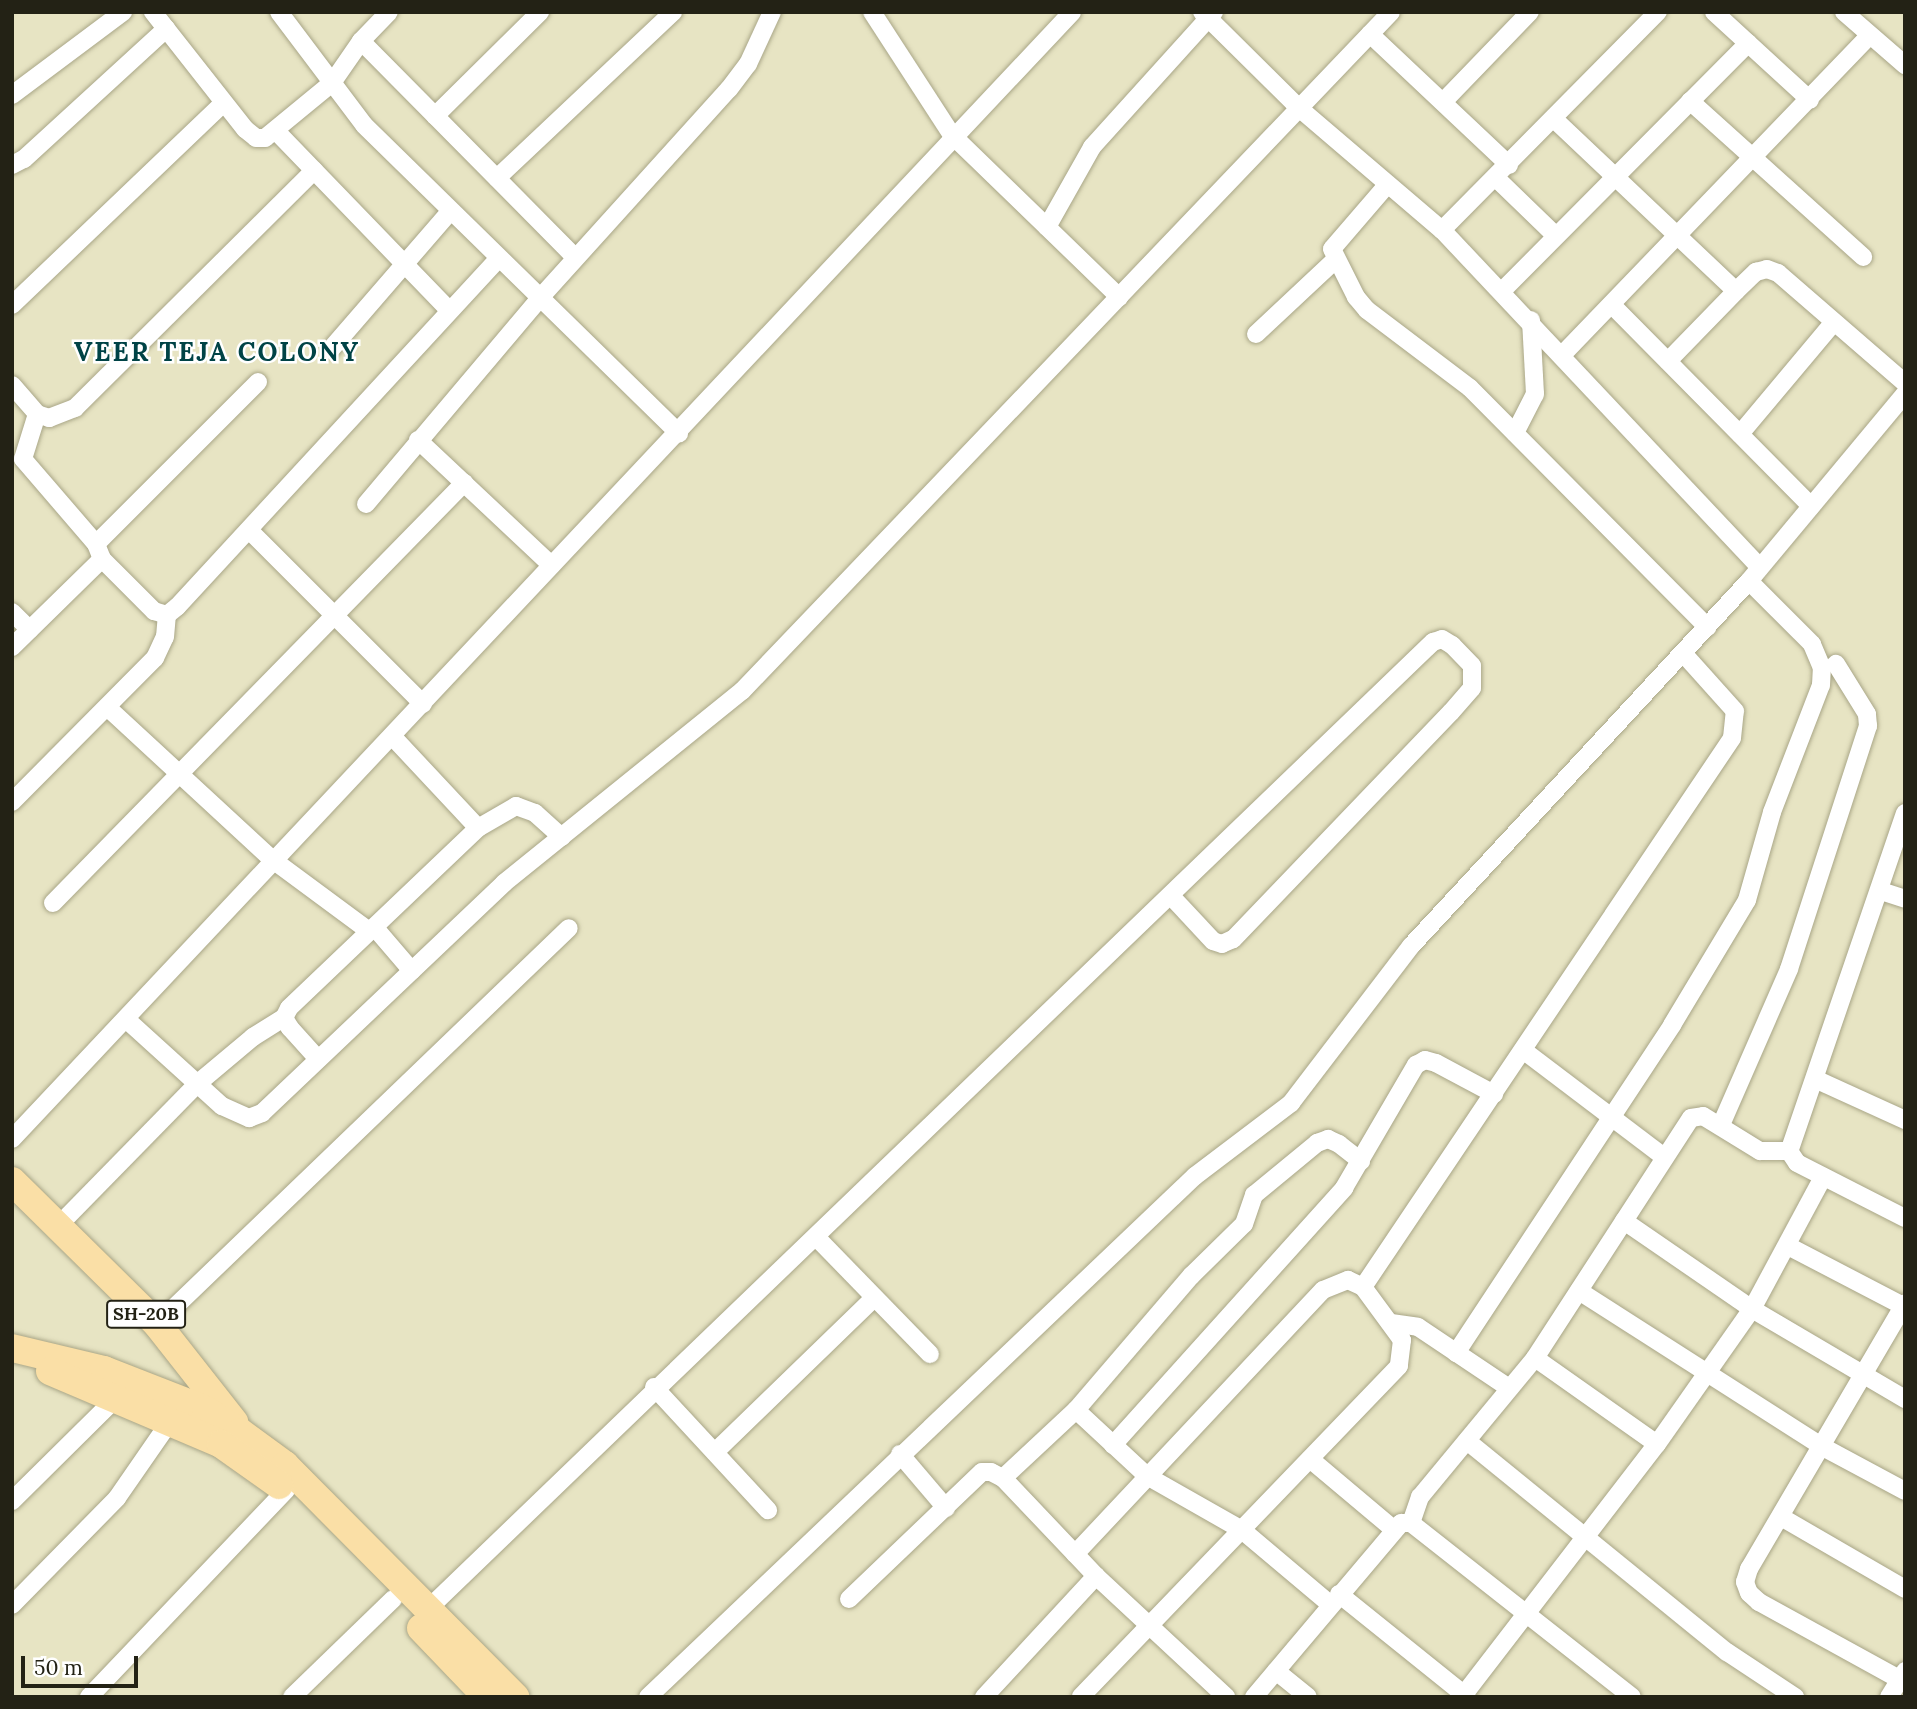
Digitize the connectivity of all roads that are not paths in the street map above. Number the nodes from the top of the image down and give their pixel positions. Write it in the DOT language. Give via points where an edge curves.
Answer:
graph roads {
  1 [pos="123,12"];
  2 [pos="153,12"];
  3 [pos="279,12"];
  4 [pos="389,12"];
  5 [pos="540,12"];
  6 [pos="673,12"];
  7 [pos="772,12"];
  8 [pos="872,12"];
  9 [pos="1072,12"];
  10 [pos="1391,12"];
  11 [pos="1531,12"];
  12 [pos="1658,12"];
  13 [pos="1714,12"];
  14 [pos="1844,12"];
  15 [pos="1208,14"];
  16 [pos="166,29"];
  17 [pos="1370,34"];
  18 [pos="1869,36"];
  19 [pos="361,41"];
  20 [pos="1748,43"];
  21 [pos="1905,65"];
  22 [pos="332,82"];
  23 [pos="12,94"];
  24 [pos="1810,100"];
  25 [pos="1690,101"];
  26 [pos="1443,102"];
  27 [pos="222,104"];
  28 [pos="1299,108"];
  29 [pos="435,116"];
  30 [pos="1554,119"];
  31 [pos="276,131"];
  32 [pos="952,135"];
  33 [pos="1754,160"];
  34 [pos="12,165"];
  35 [pos="314,171"];
  36 [pos="1502,171"];
  37 [pos="1615,177"];
  38 [pos="497,178"];
  39 [pos="1387,186"];
  40 [pos="449,213"];
  41 [pos="1047,227"];
  42 [pos="1442,230"];
  43 [pos="1556,236"];
  44 [pos="1678,237"];
  45 [pos="1863,257"];
  46 [pos="576,258"];
  47 [pos="498,259"];
  48 [pos="1334,261"];
  49 [pos="403,265"];
  50 [pos="1503,290"];
  51 [pos="1737,290"];
  52 [pos="1119,297"];
  53 [pos="539,299"];
  54 [pos="12,304"];
  55 [pos="1612,304"];
  56 [pos="450,311"];
  57 [pos="1531,320"];
  58 [pos="1835,322"];
  59 [pos="1256,334"];
  60 [pos="331,349"];
  61 [pos="1563,354"];
  62 [pos="1668,361"];
  63 [pos="258,382"];
  64 [pos="1905,383"];
  65 [pos="12,385"];
  66 [pos="1905,394"];
  67 [pos="37,414"];
  68 [pos="679,433"];
  69 [pos="1515,433"];
  70 [pos="1740,434"];
  71 [pos="418,440"];
  72 [pos="18,459"];
  73 [pos="464,483"];
  74 [pos="366,503"];
  75 [pos="1811,506"];
  76 [pos="249,530"];
  77 [pos="99,552"];
  78 [pos="551,565"];
  79 [pos="1760,567"];
  80 [pos="1749,581"];
  81 [pos="12,612"];
  82 [pos="166,614"];
  83 [pos="334,617"];
  84 [pos="1707,627"];
  85 [pos="30,631"];
  86 [pos="12,647"];
  87 [pos="1683,653"];
  88 [pos="1836,664"];
  89 [pos="422,704"];
  90 [pos="107,707"];
  91 [pos="392,736"];
  92 [pos="180,776"];
  93 [pos="12,802"];
  94 [pos="1905,813"];
  95 [pos="478,828"];
  96 [pos="562,837"];
  97 [pos="273,860"];
  98 [pos="1881,891"];
  99 [pos="1172,897"];
  100 [pos="1905,899"];
  101 [pos="54,903"];
  102 [pos="569,928"];
  103 [pos="369,931"];
  104 [pos="412,971"];
  105 [pos="285,1018"];
  106 [pos="127,1020"];
  107 [pos="1523,1050"];
  108 [pos="318,1059"];
  109 [pos="1815,1079"];
  110 [pos="197,1084"];
  111 [pos="1494,1094"];
  112 [pos="1612,1117"];
  113 [pos="1905,1120"];
  114 [pos="1721,1125"];
  115 [pos="12,1139"];
  116 [pos="1789,1151"];
  117 [pos="1664,1157"];
  118 [pos="1362,1161"];
  119 [pos="1823,1177"];
  120 [pos="12,1181"];
  121 [pos="1905,1218"];
  122 [pos="1624,1222"];
  123 [pos="57,1227"];
  124 [pos="817,1238"];
  125 [pos="1788,1246"];
  126 [pos="1363,1287"];
  127 [pos="1579,1291"];
  128 [pos="874,1298"];
  129 [pos="1904,1306"];
  130 [pos="1752,1308"];
  131 [pos="1391,1323"];
  132 [pos="157,1324"];
  133 [pos="12,1348"];
  134 [pos="12,1353"];
  135 [pos="1456,1353"];
  136 [pos="930,1354"];
  137 [pos="1535,1358"];
  138 [pos="1705,1374"];
  139 [pos="1864,1376"];
  140 [pos="654,1387"];
  141 [pos="1510,1388"];
  142 [pos="117,1397"];
  143 [pos="1905,1399"];
  144 [pos="1076,1410"];
  145 [pos="171,1420"];
  146 [pos="240,1432"];
  147 [pos="1467,1441"];
  148 [pos="1657,1444"];
  149 [pos="1113,1445"];
  150 [pos="1821,1446"];
  151 [pos="715,1452"];
  152 [pos="900,1454"];
  153 [pos="1310,1459"];
  154 [pos="255,1466"];
  155 [pos="1147,1476"];
  156 [pos="1003,1478"];
  157 [pos="286,1490"];
  158 [pos="1905,1491"];
  159 [pos="12,1501"];
  160 [pos="946,1508"];
  161 [pos="768,1510"];
  162 [pos="1781,1517"];
  163 [pos="1402,1526"];
  164 [pos="1242,1530"];
  165 [pos="1584,1538"];
  166 [pos="1075,1554"];
  167 [pos="1096,1576"];
  168 [pos="1905,1589"];
  169 [pos="393,1599"];
  170 [pos="849,1599"];
  171 [pos="1335,1599"];
  172 [pos="12,1605"];
  173 [pos="428,1609"];
  174 [pos="1524,1616"];
  175 [pos="1150,1627"];
  176 [pos="1276,1671"];
  177 [pos="1902,1675"];
  178 [pos="1464,1696"];
  179 [pos="89,1697"];
  180 [pos="292,1697"];
  181 [pos="487,1697"];
  182 [pos="514,1697"];
  183 [pos="648,1697"];
  184 [pos="984,1697"];
  185 [pos="1081,1697"];
  186 [pos="1226,1697"];
  187 [pos="1254,1697"];
  188 [pos="1308,1697"];
  189 [pos="1632,1697"];
  190 [pos="1795,1697"];
  191 [pos="1889,1697"];
  1 -- 23 [label="street"];
  2 -- 16 [label="street"];
  3 -- 22 [label="street"];
  4 -- 19 [label="street"];
  5 -- 29 [label="street"];
  6 -- 38 [label="street"];
  7 -- 46 [label="street" via="748,64 729,89"];
  8 -- 32 [label="street"];
  9 -- 32 [label="street"];
  10 -- 17 [label="street"];
  11 -- 26 [label="street"];
  12 -- 30 [label="street"];
  13 -- 20 [label="street"];
  14 -- 18 [label="street"];
  15 -- 28 [label="street"];
  15 -- 41 [label="street" via="1092,146"];
  16 -- 27 [label="street"];
  16 -- 34 [label="street"];
  17 -- 26 [label="street"];
  17 -- 28 [label="street"];
  18 -- 21 [label="street"];
  18 -- 24 [label="street"];
  19 -- 22 [label="street"];
  19 -- 29 [label="street"];
  20 -- 24 [label="street"];
  20 -- 25 [label="street"];
  22 -- 31 [label="street"];
  22 -- 40 [label="street" via="364,125"];
  24 -- 33 [label="street"];
  25 -- 33 [label="street"];
  25 -- 37 [label="street"];
  26 -- 36 [label="street"];
  27 -- 31 [label="street" via="256,138"];
  27 -- 54 [label="street"];
  28 -- 39 [label="street"];
  28 -- 52 [label="street"];
  29 -- 38 [label="street"];
  30 -- 36 [label="street"];
  30 -- 37 [label="street"];
  31 -- 35 [label="street"];
  32 -- 41 [label="street"];
  32 -- 68 [label="street"];
  33 -- 44 [label="street"];
  33 -- 45 [label="street"];
  35 -- 49 [label="street"];
  35 -- 67 [label="street" via="75,408 49,418"];
  36 -- 42 [label="street"];
  36 -- 43 [label="street"];
  37 -- 43 [label="street"];
  37 -- 44 [label="street"];
  38 -- 46 [label="street"];
  39 -- 42 [label="street"];
  39 -- 48 [label="street" via="1332,249"];
  40 -- 47 [label="street"];
  40 -- 49 [label="street"];
  41 -- 52 [label="street"];
  42 -- 50 [label="street"];
  43 -- 50 [label="street"];
  44 -- 51 [label="street"];
  44 -- 55 [label="street"];
  46 -- 53 [label="street"];
  47 -- 53 [label="street"];
  47 -- 56 [label="street"];
  48 -- 59 [label="street"];
  48 -- 69 [label="street" via="1367,310 1470,388"];
  49 -- 56 [label="street"];
  49 -- 60 [label="street"];
  50 -- 57 [label="street"];
  51 -- 58 [label="street" via="1756,272 1767,269 1778,273"];
  51 -- 62 [label="street"];
  52 -- 96 [label="street" via="719,713"];
  53 -- 68 [label="street"];
  53 -- 71 [label="street"];
  55 -- 61 [label="street"];
  55 -- 62 [label="street"];
  56 -- 76 [label="street"];
  57 -- 61 [label="street"];
  57 -- 69 [label="street" via="1535,394"];
  58 -- 64 [label="street"];
  58 -- 70 [label="street"];
  61 -- 79 [label="street"];
  62 -- 70 [label="street"];
  63 -- 77 [label="street"];
  65 -- 67 [label="street"];
  66 -- 75 [label="street"];
  67 -- 72 [label="street"];
  68 -- 78 [label="street"];
  69 -- 84 [label="street"];
  70 -- 75 [label="street"];
  71 -- 73 [label="street"];
  71 -- 74 [label="street"];
  72 -- 77 [label="street"];
  73 -- 78 [label="street"];
  73 -- 83 [label="street"];
  75 -- 79 [label="street"];
  76 -- 82 [label="street"];
  76 -- 83 [label="street"];
  77 -- 82 [label="street" via="154,611"];
  77 -- 85 [label="street"];
  78 -- 89 [label="street"];
  79 -- 80 [label="street"];
  80 -- 84 [label="street"];
  80 -- 112 [label="street" via="1812,644 1822,668 1821,685 1736,922"];
  81 -- 85 [label="street"];
  82 -- 90 [label="street" via="162,649"];
  83 -- 89 [label="street"];
  83 -- 92 [label="street"];
  84 -- 87 [label="street"];
  85 -- 86 [label="street"];
  87 -- 107 [label="street" via="1735,711 1732,738"];
  87 -- 152 [label="street" via="1411,946 1291,1103 1209,1163"];
  88 -- 114 [label="street" via="1867,714 1868,726 1788,969"];
  89 -- 91 [label="street"];
  90 -- 92 [label="street"];
  90 -- 93 [label="street"];
  91 -- 95 [label="street"];
  91 -- 97 [label="street"];
  92 -- 97 [label="street"];
  92 -- 101 [label="street"];
  94 -- 98 [label="street"];
  95 -- 96 [label="street" via="516,806 535,813"];
  95 -- 103 [label="street"];
  96 -- 104 [label="street" via="504,883"];
  97 -- 103 [label="street"];
  97 -- 106 [label="street"];
  98 -- 100 [label="street"];
  98 -- 109 [label="street"];
  99 -- 99 [label="street" via="1433,642 1442,639 1452,645 1472,666 1472,688 1458,704 1233,939 1222,944 1213,941"];
  99 -- 124 [label="street"];
  102 -- 132 [label="street"];
  103 -- 104 [label="street" via="376,929"];
  103 -- 105 [label="street" via="289,1008"];
  104 -- 108 [label="street"];
  105 -- 108 [label="street"];
  105 -- 110 [label="street" via="253,1037"];
  106 -- 110 [label="street"];
  106 -- 115 [label="street"];
  107 -- 111 [label="street"];
  107 -- 112 [label="street"];
  108 -- 110 [label="street" via="262,1113 249,1118 222,1106"];
  109 -- 113 [label="street"];
  109 -- 116 [label="street"];
  110 -- 123 [label="street"];
  111 -- 118 [label="street" via="1425,1060 1408,1078"];
  111 -- 126 [label="street"];
  112 -- 117 [label="street"];
  112 -- 135 [label="street"];
  114 -- 116 [label="street" via="1760,1151"];
  114 -- 117 [label="street" via="1703,1116 1691,1118"];
  116 -- 119 [label="street" via="1797,1163"];
  117 -- 122 [label="street"];
  118 -- 144 [label="street" via="1328,1139 1254,1195 1244,1224 1191,1276"];
  118 -- 149 [label="street" via="1344,1188"];
  119 -- 121 [label="street"];
  119 -- 125 [label="street"];
  120 -- 123 [label="main road, SH-20B"];
  122 -- 127 [label="street"];
  122 -- 130 [label="street"];
  123 -- 132 [label="main road, SH-20B"];
  124 -- 128 [label="street"];
  124 -- 140 [label="street"];
  125 -- 129 [label="street"];
  125 -- 130 [label="street"];
  126 -- 131 [label="street"];
  126 -- 155 [label="street" via="1348,1280 1323,1290"];
  127 -- 137 [label="street"];
  127 -- 138 [label="street"];
  128 -- 136 [label="street"];
  128 -- 151 [label="street"];
  129 -- 139 [label="street"];
  130 -- 138 [label="street"];
  130 -- 139 [label="street"];
  131 -- 135 [label="street" via="1418,1327"];
  131 -- 153 [label="street" via="1402,1340 1399,1366"];
  132 -- 146 [label="main road, SH-20B"];
  133 -- 146 [label="main road" via="104,1370 206,1410"];
  134 -- 142 [label="main road"];
  135 -- 141 [label="street"];
  137 -- 141 [label="street"];
  137 -- 148 [label="street"];
  138 -- 148 [label="street"];
  138 -- 150 [label="street"];
  139 -- 143 [label="street"];
  139 -- 150 [label="street"];
  140 -- 151 [label="street"];
  140 -- 173 [label="street"];
  141 -- 147 [label="street"];
  142 -- 145 [label="main road"];
  142 -- 159 [label="street"];
  144 -- 149 [label="street"];
  144 -- 156 [label="street"];
  145 -- 154 [label="main road"];
  145 -- 172 [label="street" via="117,1498"];
  146 -- 154 [label="main road, SH-20B"];
  146 -- 173 [label="main road" via="285,1465"];
  147 -- 163 [label="street"];
  147 -- 165 [label="street"];
  148 -- 165 [label="street"];
  149 -- 155 [label="street"];
  150 -- 158 [label="street"];
  150 -- 162 [label="street"];
  151 -- 161 [label="street"];
  152 -- 160 [label="street"];
  152 -- 183 [label="street"];
  153 -- 163 [label="street"];
  153 -- 164 [label="street"];
  154 -- 157 [label="main road"];
  155 -- 164 [label="street"];
  155 -- 166 [label="street"];
  156 -- 160 [label="street" via="982,1472"];
  156 -- 166 [label="street"];
  157 -- 169 [label="main road"];
  157 -- 179 [label="street"];
  160 -- 170 [label="street"];
  162 -- 168 [label="street"];
  162 -- 177 [label="street" via="1749,1569 1749,1593"];
  163 -- 171 [label="street"];
  163 -- 174 [label="street"];
  164 -- 171 [label="street"];
  164 -- 175 [label="street"];
  165 -- 174 [label="street"];
  165 -- 190 [label="street" via="1727,1652"];
  166 -- 167 [label="street"];
  167 -- 175 [label="street"];
  167 -- 184 [label="street"];
  169 -- 180 [label="street"];
  169 -- 181 [label="main road"];
  171 -- 176 [label="street"];
  171 -- 178 [label="street"];
  173 -- 182 [label="main road"];
  174 -- 178 [label="street"];
  174 -- 189 [label="street"];
  175 -- 185 [label="street"];
  175 -- 186 [label="street"];
  176 -- 187 [label="street"];
  176 -- 188 [label="street"];
  177 -- 191 [label="street"];
}
